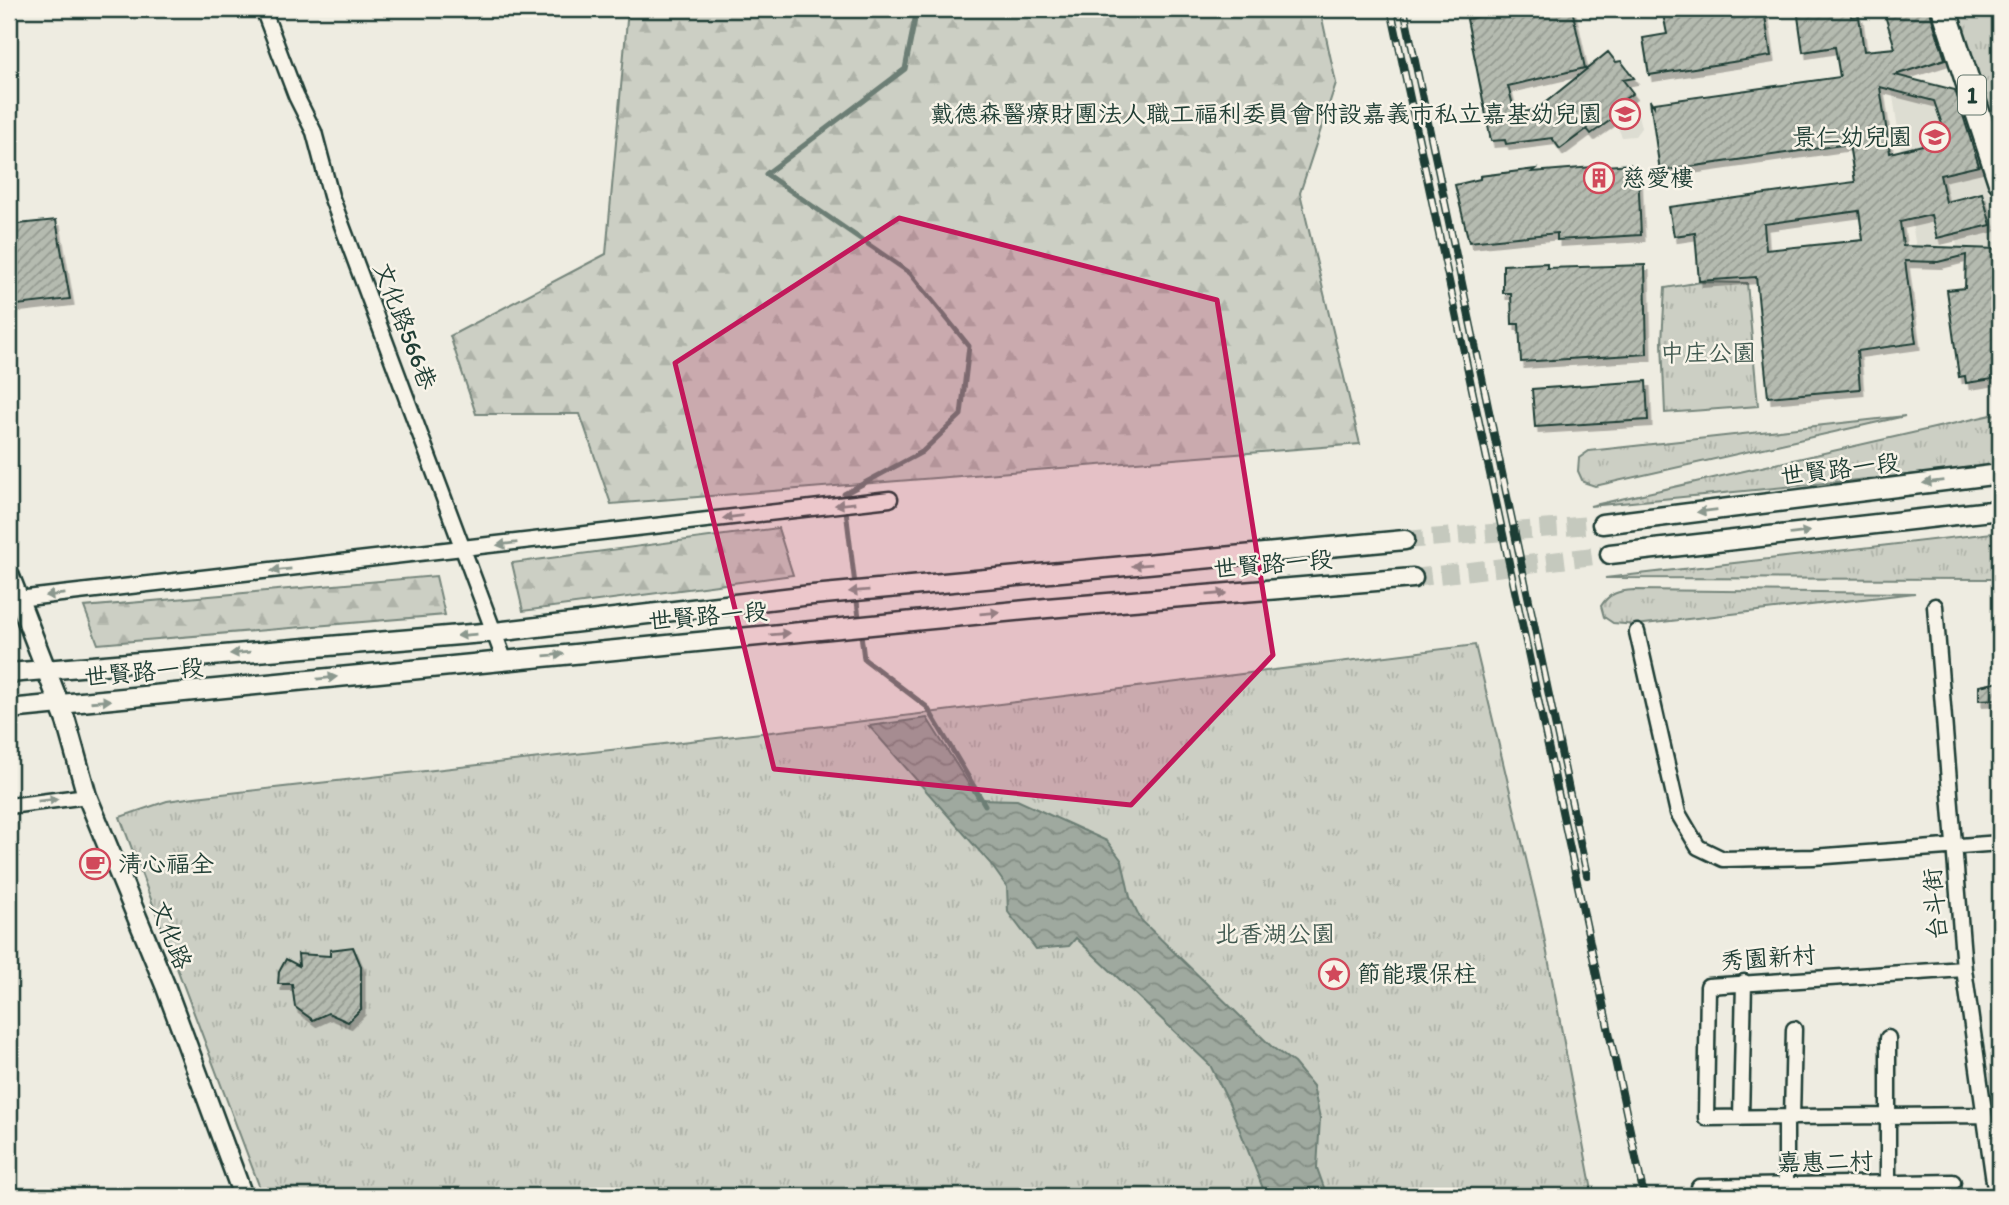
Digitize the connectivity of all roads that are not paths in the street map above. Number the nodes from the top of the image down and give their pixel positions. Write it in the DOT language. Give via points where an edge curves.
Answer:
graph roads {
  1 [pos="262,9"];
  2 [pos="1944,9"];
  3 [pos="2000,181"];
  4 [pos="2000,474"];
  5 [pos="890,499"];
  6 [pos="2000,510"];
  7 [pos="1602,524"];
  8 [pos="1405,540"];
  9 [pos="463,550"];
  10 [pos="1610,554"];
  11 [pos="9,574"];
  12 [pos="1413,578"];
  13 [pos="14,599"];
  14 [pos="1935,606"];
  15 [pos="495,632"];
  16 [pos="1637,632"];
  17 [pos="505,659"];
  18 [pos="46,669"];
  19 [pos="9,673"];
  20 [pos="59,704"];
  21 [pos="9,709"];
  22 [pos="88,796"];
  23 [pos="9,806"];
  24 [pos="2000,843"];
  25 [pos="1953,845"];
  26 [pos="1964,969"];
  27 [pos="1744,982"];
  28 [pos="1794,1029"];
  29 [pos="1888,1038"];
  30 [pos="1982,1115"];
  31 [pos="1888,1117"];
  32 [pos="1741,1118"];
  33 [pos="1789,1118"];
  34 [pos="1995,1153"];
  35 [pos="1953,1182"];
  36 [pos="1699,1187"];
  37 [pos="1888,1190"];
  38 [pos="1786,1191"];
  39 [pos="243,1196"];
  40 [pos="1996,1196"];
  1 -- 9 [label="street, 文化路566巷" via="314,132 331,196"];
  2 -- 3 [label="main road, 1"];
  4 -- 7 [label="street, 世賢路一段, one-way"];
  5 -- 9 [label="street, one-way"];
  10 -- 6 [label="street, one-way"];
  8 -- 15 [label="street, 世賢路一段, one-way" via="802,596"];
  9 -- 13 [label="street, one-way"];
  9 -- 15 [label="street, 文化路566巷"];
  11 -- 13 [label="street, 文化路"];
  17 -- 12 [label="street, 世賢路一段, one-way"];
  13 -- 18 [label="street, 文化路"];
  14 -- 25 [label="street, 台斗街"];
  15 -- 17 [label="street, 文化路566巷"];
  15 -- 18 [label="street, 世賢路一段, one-way"];
  16 -- 25 [label="street" via="1678,813 1698,847 1723,859"];
  20 -- 17 [label="street, 世賢路一段, one-way"];
  18 -- 19 [label="street, 世賢路一段"];
  18 -- 20 [label="street, 文化路"];
  20 -- 21 [label="street, 世賢路一段"];
  20 -- 22 [label="street, 文化路"];
  23 -- 22 [label="street, one-way"];
  22 -- 39 [label="street, 文化路" via="165,985"];
  24 -- 25 [label="street"];
  25 -- 26 [label="street, 台斗街"];
  26 -- 27 [label="street, 秀園新村"];
  26 -- 30 [label="street, 台斗街"];
  27 -- 32 [label="street"];
  27 -- 32 [label="street, 秀園新村" via="1708,986 1706,1118"];
  28 -- 33 [label="street"];
  29 -- 31 [label="street"];
  30 -- 31 [label="street"];
  30 -- 34 [label="street, 台斗街"];
  31 -- 33 [label="street"];
  31 -- 37 [label="street"];
  32 -- 33 [label="street"];
  33 -- 38 [label="street"];
  34 -- 40 [label="street, 台斗街"];
  35 -- 37 [label="street, 嘉惠二村"];
  36 -- 38 [label="street, 嘉惠二村"];
  37 -- 38 [label="street, 嘉惠二村"];
}
